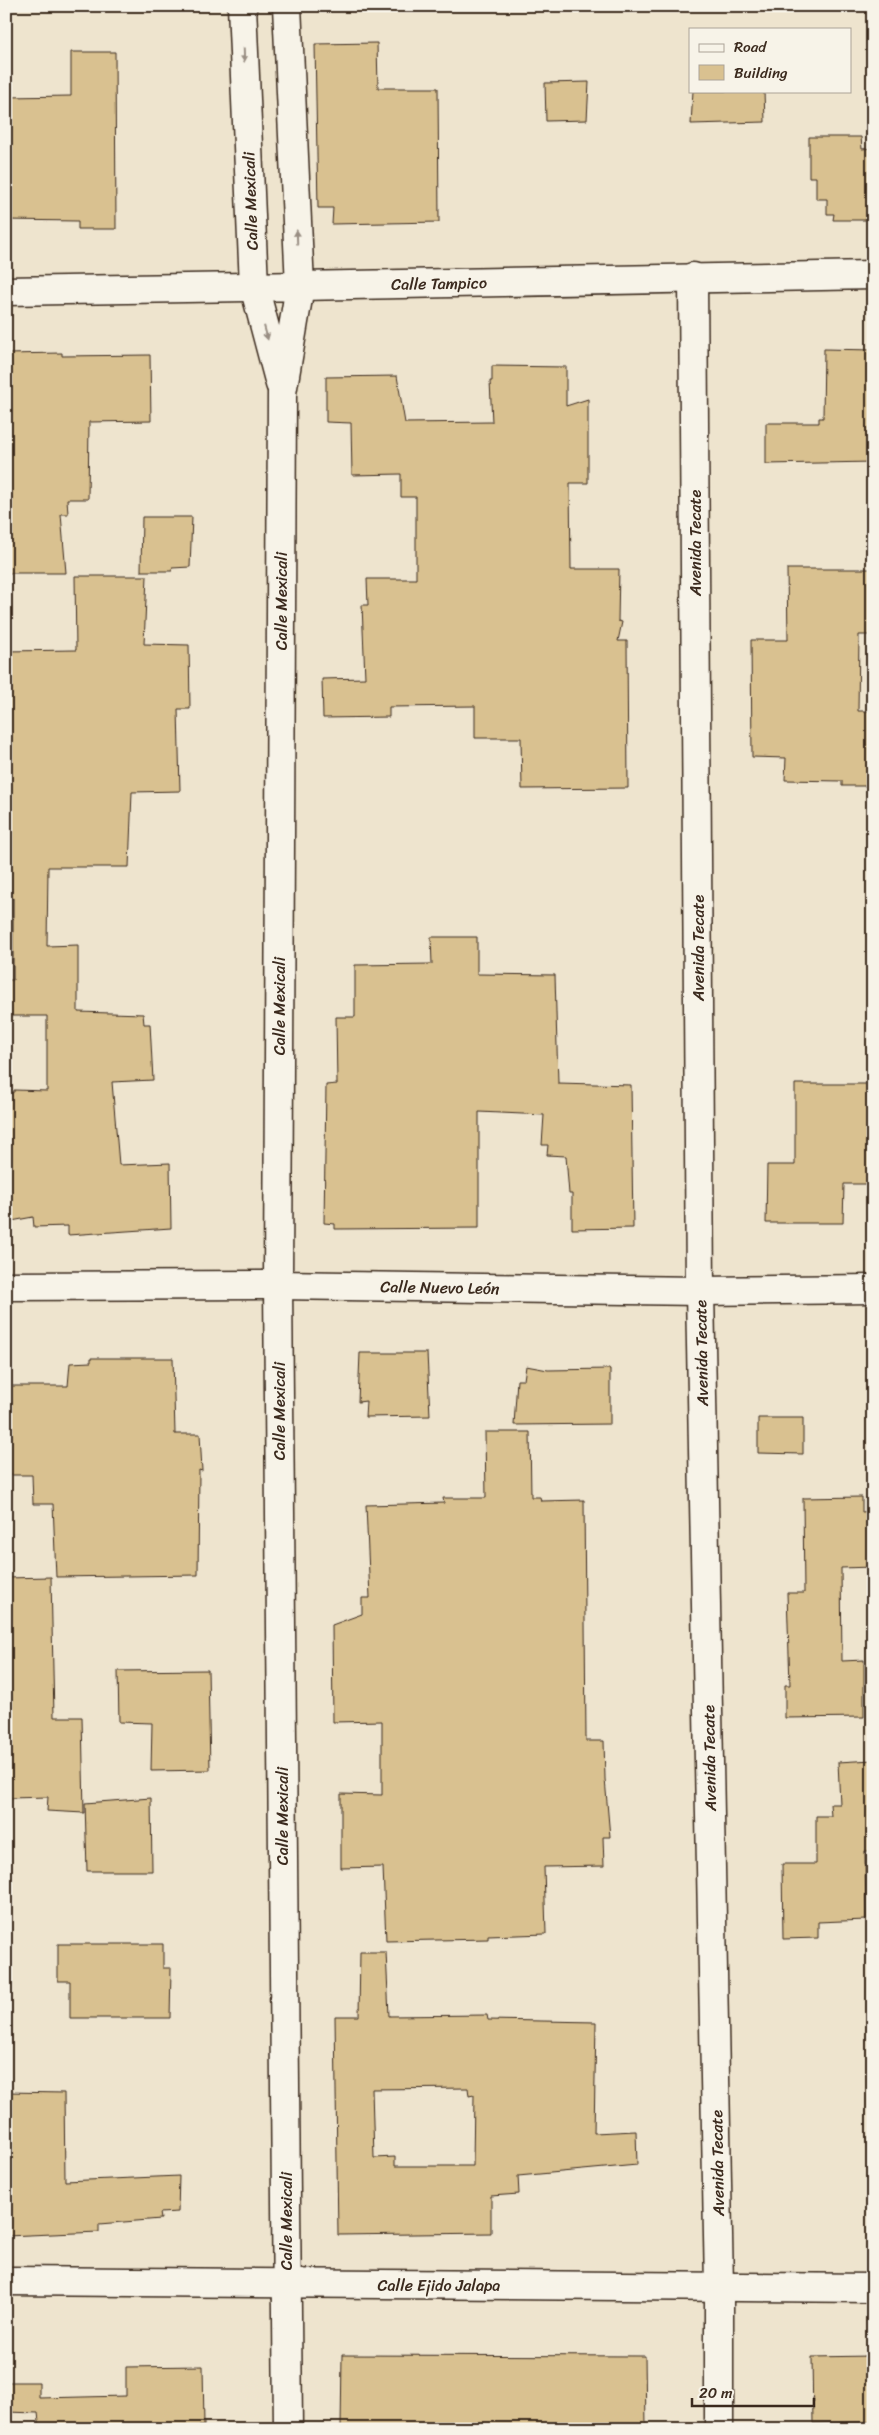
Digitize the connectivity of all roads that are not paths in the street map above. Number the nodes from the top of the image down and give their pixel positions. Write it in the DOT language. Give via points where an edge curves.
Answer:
graph roads {
  1 [pos="242,6"];
  2 [pos="287,6"];
  3 [pos="873,276"];
  4 [pos="693,277"];
  5 [pos="254,286"];
  6 [pos="300,286"];
  7 [pos="6,292"];
  8 [pos="282,392"];
  9 [pos="278,1285"];
  10 [pos="6,1286"];
  11 [pos="873,1289"];
  12 [pos="700,1291"];
  13 [pos="6,2281"];
  14 [pos="286,2283"];
  15 [pos="719,2287"];
  16 [pos="873,2288"];
  17 [pos="288,2429"];
  18 [pos="719,2429"];
  1 -- 5 [label="street, Calle Mexicali, one-way"];
  6 -- 2 [label="street, Calle Mexicali, one-way"];
  3 -- 4 [label="street, Calle Tampico"];
  4 -- 6 [label="street, Calle Tampico"];
  4 -- 12 [label="street, Avenida Tecate"];
  5 -- 6 [label="street, Calle Tampico"];
  5 -- 7 [label="street, Calle Tampico"];
  5 -- 8 [label="street, Calle Mexicali, one-way"];
  6 -- 8 [label="street, Calle Mexicali"];
  8 -- 9 [label="street, Calle Mexicali"];
  9 -- 10 [label="street, Calle Nuevo León"];
  9 -- 12 [label="street, Calle Nuevo León"];
  9 -- 14 [label="street, Calle Mexicali"];
  11 -- 12 [label="street, Calle Nuevo León"];
  12 -- 15 [label="street, Avenida Tecate"];
  13 -- 14 [label="street, Calle Ejido Jalapa"];
  14 -- 15 [label="street, Calle Ejido Jalapa"];
  14 -- 17 [label="street, Calle Mexicali"];
  15 -- 16 [label="street, Calle Ejido Jalapa"];
  15 -- 18 [label="street, Avenida Tecate"];
}
